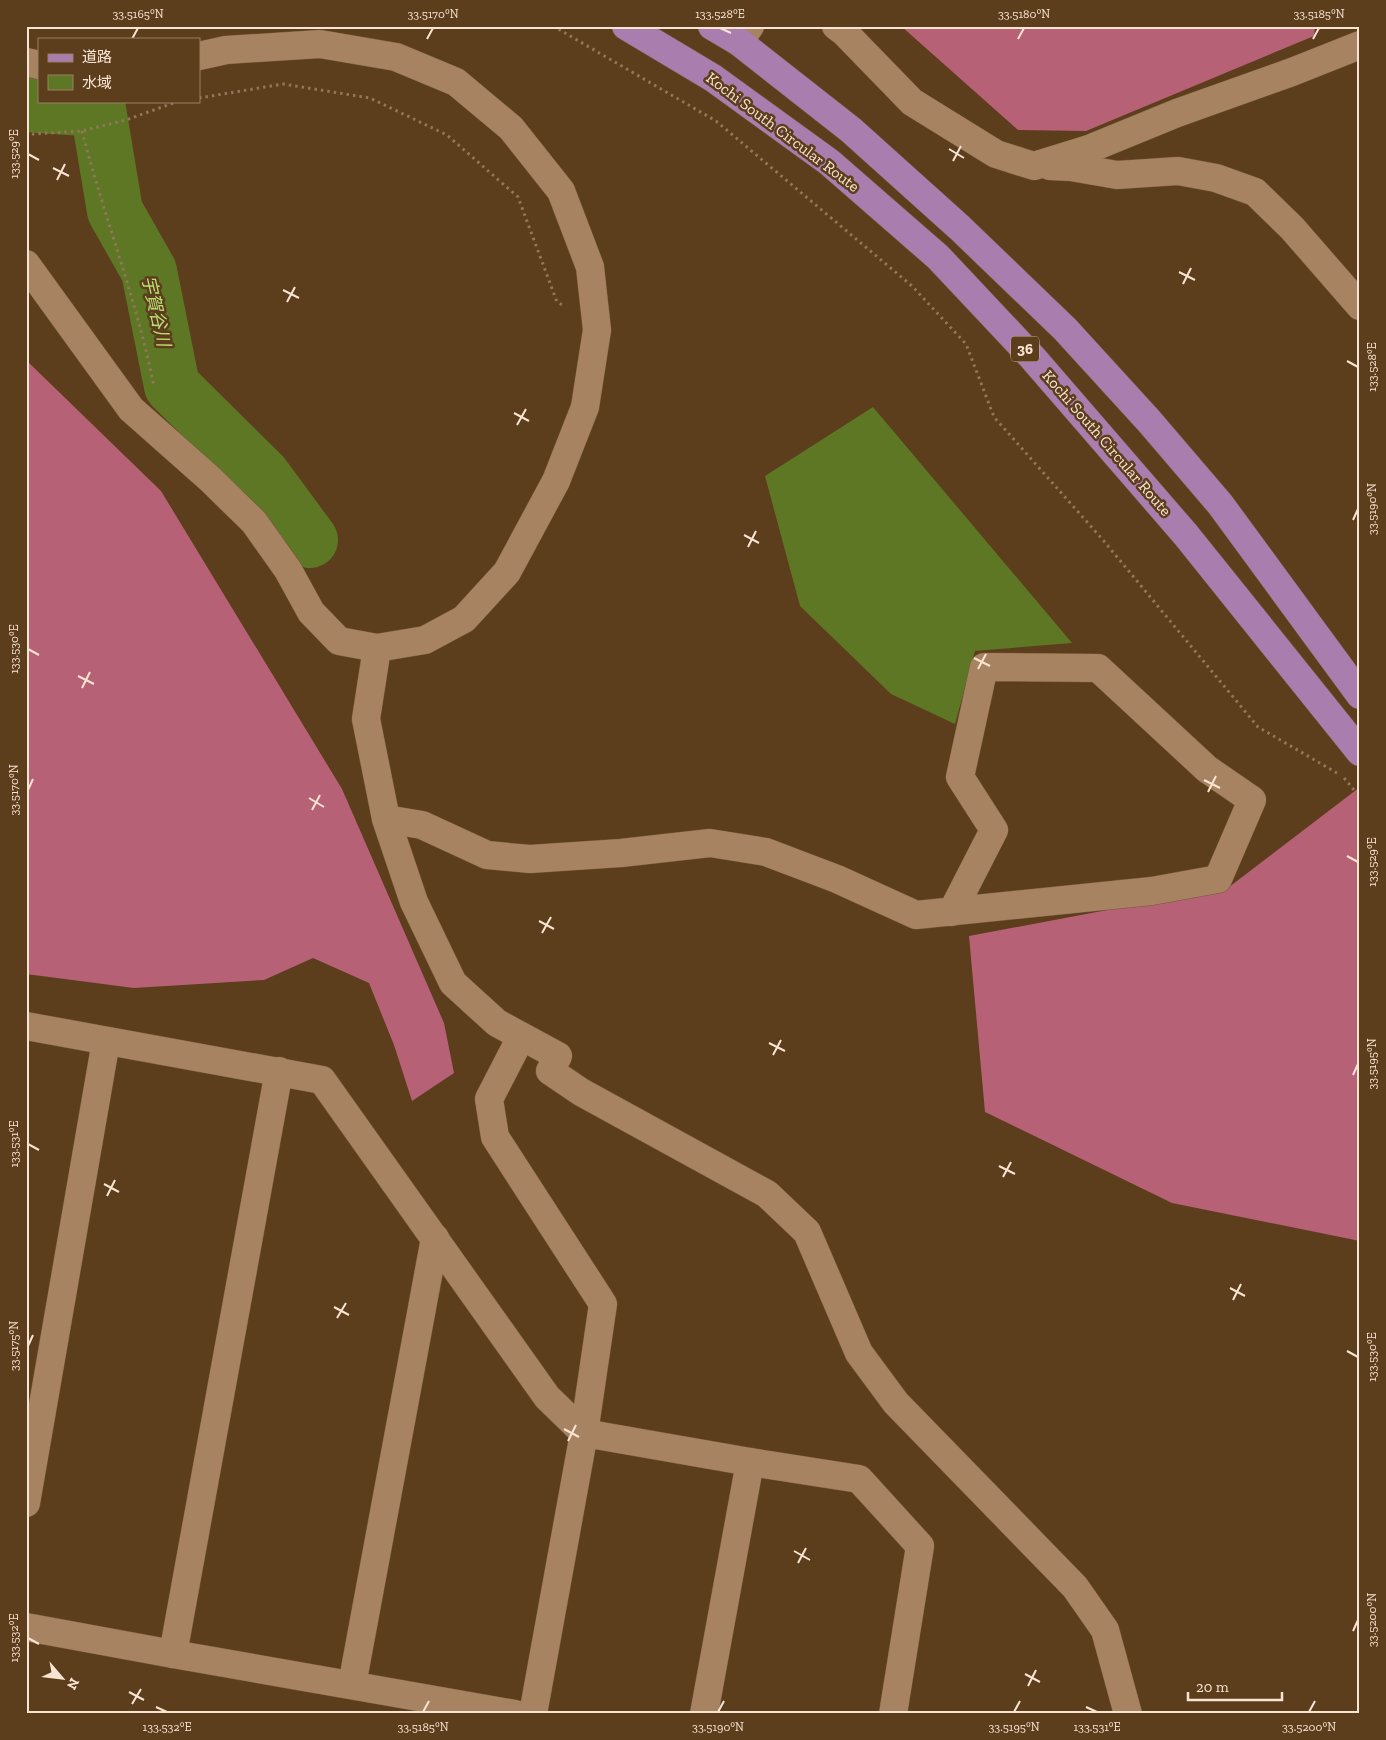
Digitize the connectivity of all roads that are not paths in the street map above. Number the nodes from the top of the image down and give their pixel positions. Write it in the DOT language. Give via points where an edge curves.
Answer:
graph roads {
  1 [pos="626,26"];
  2 [pos="712,26"];
  3 [pos="836,26"];
  4 [pos="745,34"];
  5 [pos="1360,45"];
  6 [pos="200,56"];
  7 [pos="1034,166"];
  8 [pos="26,264"];
  9 [pos="1360,306"];
  10 [pos="377,648"];
  11 [pos="1360,695"];
  12 [pos="1357,749"];
  13 [pos="386,820"];
  14 [pos="952,912"];
  15 [pos="26,1026"];
  16 [pos="521,1038"];
  17 [pos="106,1041"];
  18 [pos="278,1071"];
  19 [pos="434,1238"];
  20 [pos="584,1432"];
  21 [pos="750,1462"];
  22 [pos="26,1503"];
  23 [pos="26,1627"];
  24 [pos="173,1654"];
  25 [pos="352,1685"];
  26 [pos="515,1714"];
  27 [pos="532,1714"];
  28 [pos="704,1714"];
  29 [pos="894,1714"];
  30 [pos="1128,1714"];
  1 -- 12 [label="main road, Kochi South Circular Route / 36" via="713,78 829,162 938,257 1032,357 1180,528"];
  2 -- 4 [label="main road, 36"];
  3 -- 7 [label="street" via="912,102 996,154"];
  4 -- 11 [label="main road, 36" via="967,235 1065,329 1220,504"];
  5 -- 7 [label="street" via="1089,149"];
  6 -- 10 [label="street" via="226,50 320,44 396,57 456,82 511,128 561,191 590,267 597,330 585,407 556,482 507,572 464,619 425,640"];
  7 -- 9 [label="street" via="1071,167 1117,175 1178,171 1216,178 1255,192 1292,228"];
  8 -- 10 [label="street" via="131,409 254,522 288,570 311,612 339,641"];
  10 -- 13 [label="street" via="366,719"];
  13 -- 14 [label="street" via="422,825 487,855 530,859 719,844 766,852 837,879 916,915"];
  13 -- 16 [label="street" via="414,902 453,984 497,1023"];
  14 -- 14 [label="street" via="1152,891 1218,879 1252,800 1207,769 1098,668 984,667 960,777 994,830"];
  15 -- 17 [label="street"];
  16 -- 20 [label="street" via="489,1099 495,1137 602,1304"];
  16 -- 30 [label="street" via="558,1056 550,1071 581,1092 767,1194 807,1232 859,1353 896,1403 1075,1587 1105,1630"];
  17 -- 18 [label="street"];
  17 -- 22 [label="street"];
  18 -- 19 [label="street" via="322,1080"];
  18 -- 24 [label="street"];
  19 -- 20 [label="street" via="547,1397"];
  19 -- 25 [label="street"];
  20 -- 21 [label="street"];
  20 -- 27 [label="street"];
  21 -- 28 [label="street"];
  21 -- 29 [label="street" via="859,1479 920,1546"];
  23 -- 24 [label="street"];
  24 -- 25 [label="street"];
  25 -- 26 [label="street"];
}
